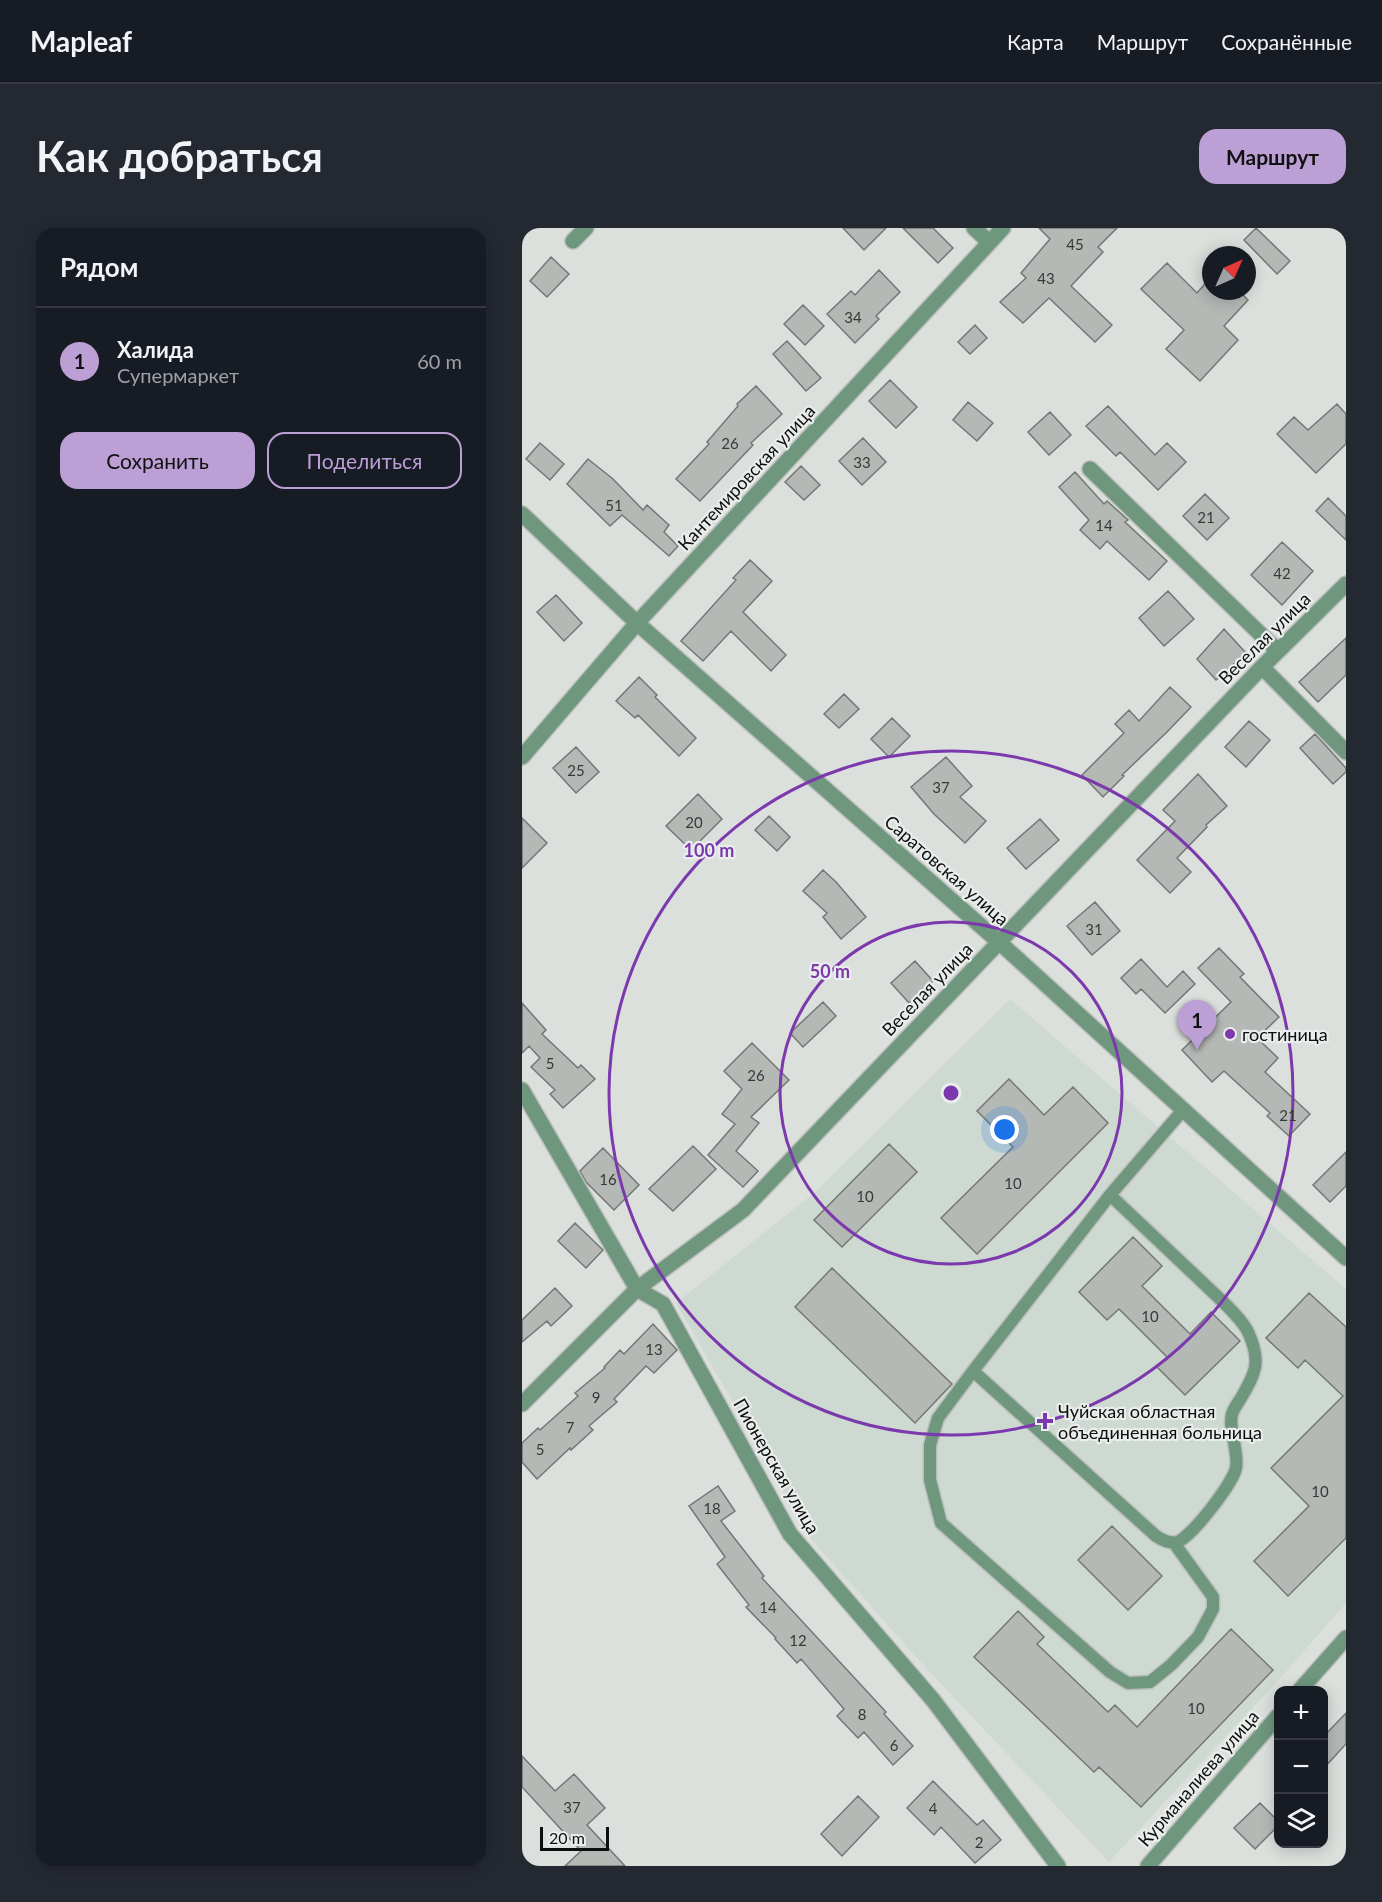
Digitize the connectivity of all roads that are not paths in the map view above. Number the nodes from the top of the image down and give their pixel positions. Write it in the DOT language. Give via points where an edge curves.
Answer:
graph roads {
  1 [pos="586,228"];
  2 [pos="974,228"];
  3 [pos="1003,228"];
  4 [pos="573,241"];
  5 [pos="989,242"];
  6 [pos="1090,469"];
  7 [pos="522,514"];
  8 [pos="1346,584"];
  9 [pos="638,623"];
  10 [pos="1278,651"];
  11 [pos="1262,667"];
  12 [pos="1346,752"];
  13 [pos="522,758"];
  14 [pos="999,942"];
  15 [pos="522,1090"];
  16 [pos="1183,1110"];
  17 [pos="1110,1195"];
  18 [pos="1346,1258"];
  19 [pos="638,1289"];
  20 [pos="973,1371"];
  21 [pos="522,1404"];
  22 [pos="1174,1543"];
  23 [pos="1346,1638"];
  24 [pos="1304,1686"];
  25 [pos="1274,1721"];
  26 [pos="1058,1866"];
  27 [pos="1148,1866"];
  1 -- 4 [label="street"];
  2 -- 5 [label="street"];
  3 -- 5 [label="street, Кантемировская улица"];
  5 -- 9 [label="street, Кантемировская улица"];
  6 -- 10 [label="street"];
  7 -- 9 [label="street, Саратовская улица"];
  8 -- 10 [label="street, Веселая улица"];
  9 -- 13 [label="street, Кантемировская улица"];
  9 -- 14 [label="street, Саратовская улица"];
  10 -- 11 [label="street, Веселая улица"];
  11 -- 12 [label="street"];
  11 -- 14 [label="street, Веселая улица"];
  14 -- 16 [label="street, Саратовская улица"];
  14 -- 19 [label="street, Веселая улица" via="743,1210"];
  15 -- 19 [label="street, Пионерская улица"];
  16 -- 17 [label="lane"];
  16 -- 18 [label="street, Саратовская улица"];
  17 -- 20 [label="lane"];
  17 -- 22 [label="lane" via="1248,1330 1257,1364 1232,1413 1235,1472 1191,1532"];
  19 -- 21 [label="street, Веселая улица"];
  19 -- 26 [label="street, Пионерская улица" via="663,1304 790,1533 933,1700"];
  20 -- 22 [label="lane" via="1156,1536"];
  20 -- 22 [label="lane" via="938,1418 930,1445 930,1480 940,1523 1110,1672 1128,1683 1150,1682 1172,1665 1198,1637 1213,1609 1213,1597"];
  23 -- 24 [label="street"];
  25 -- 27 [label="street, Курманалиева улица"];
}
